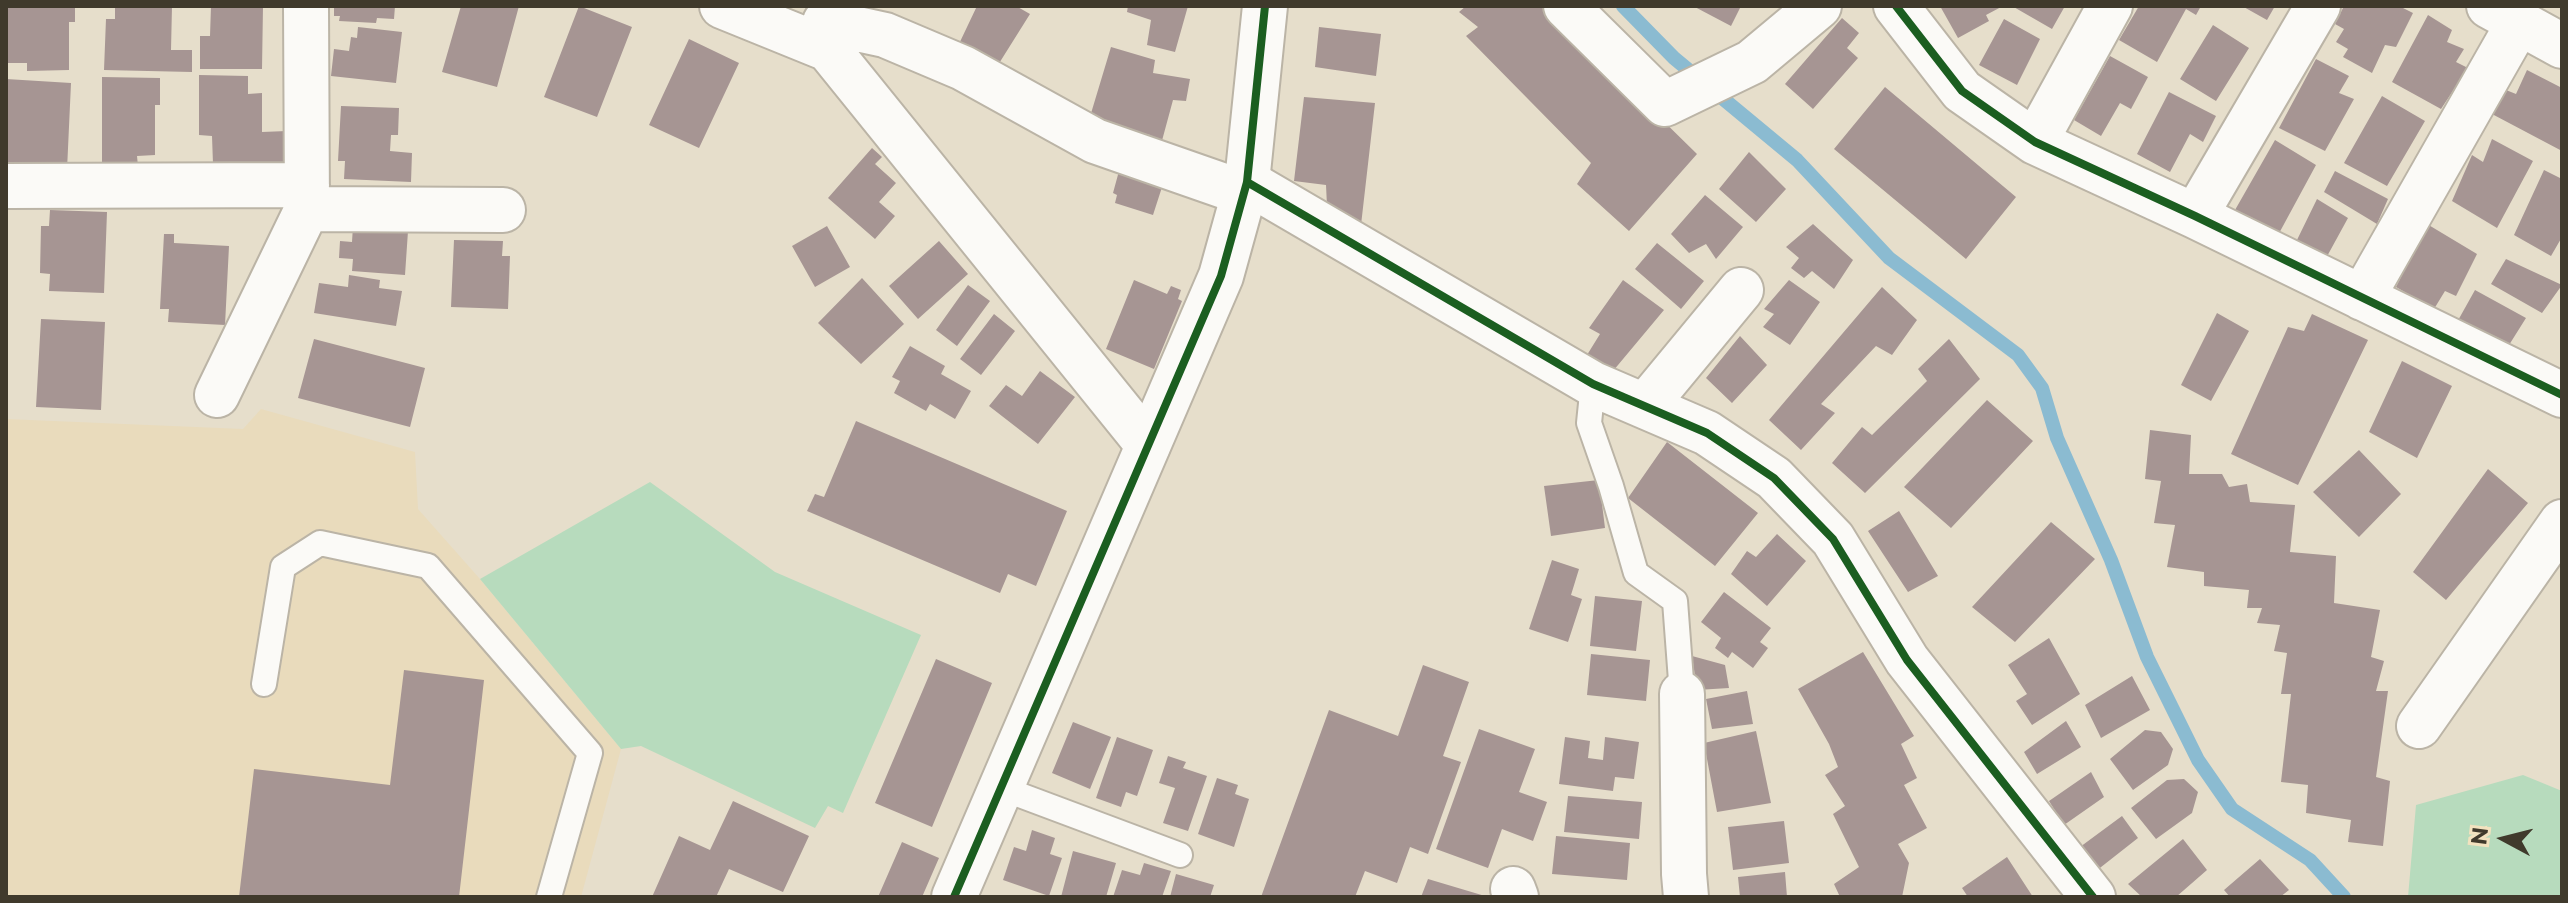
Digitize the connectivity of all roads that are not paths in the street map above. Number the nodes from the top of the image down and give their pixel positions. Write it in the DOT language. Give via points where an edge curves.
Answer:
graph roads {
  1 [pos="306,6"];
  2 [pos="722,6"];
  3 [pos="1265,6"];
  4 [pos="1566,6"];
  5 [pos="1819,6"];
  6 [pos="1896,6"];
  7 [pos="2110,6"];
  8 [pos="2318,6"];
  9 [pos="2504,15"];
  10 [pos="825,25"];
  11 [pos="2562,46"];
  12 [pos="2035,142"];
  13 [pos="6,186"];
  14 [pos="1246,188"];
  15 [pos="307,197"];
  16 [pos="503,210"];
  17 [pos="2195,216"];
  18 [pos="1741,290"];
  19 [pos="2362,298"];
  20 [pos="1593,384"];
  21 [pos="217,395"];
  22 [pos="2562,395"];
  23 [pos="1645,406"];
  24 [pos="1148,445"];
  25 [pos="2562,522"];
  26 [pos="264,684"];
  27 [pos="1682,694"];
  28 [pos="2419,726"];
  29 [pos="1001,788"];
  30 [pos="1180,855"];
  31 [pos="549,897"];
  32 [pos="954,897"];
  33 [pos="1686,897"];
  34 [pos="2093,897"];
  1 -- 15 [label="street"];
  2 -- 10 [label="street"];
  3 -- 14 [label="street"];
  4 -- 5 [label="street" via="1665,104 1752,62"];
  6 -- 12 [label="street" via="1962,91"];
  7 -- 12 [label="street"];
  8 -- 17 [label="street"];
  9 -- 11 [label="street"];
  9 -- 19 [label="street"];
  10 -- 14 [label="street" via="885,35 963,68 1095,141"];
  10 -- 24 [label="street"];
  12 -- 17 [label="street"];
  13 -- 15 [label="street"];
  14 -- 20 [label="street"];
  14 -- 24 [label="street" via="1221,276"];
  15 -- 16 [label="street"];
  15 -- 21 [label="street"];
  17 -- 19 [label="street"];
  18 -- 23 [label="street"];
  19 -- 22 [label="street"];
  20 -- 23 [label="street"];
  20 -- 27 [label="lane" via="1589,423 1636,573 1675,601"];
  23 -- 34 [label="street" via="1707,433 1774,478 1833,539 1907,660"];
  24 -- 29 [label="street"];
  25 -- 28 [label="street"];
  26 -- 31 [label="lane" via="283,567 320,543 428,566 590,753"];
  27 -- 33 [label="street"];
  29 -- 30 [label="lane"];
  29 -- 32 [label="street"];
}
